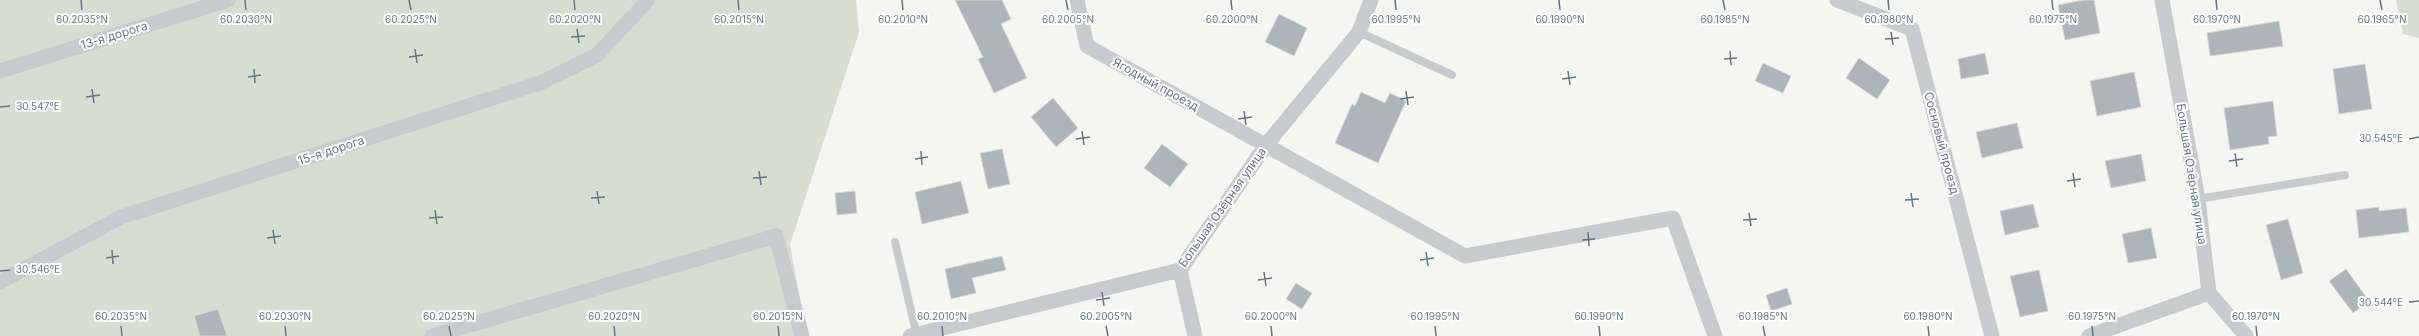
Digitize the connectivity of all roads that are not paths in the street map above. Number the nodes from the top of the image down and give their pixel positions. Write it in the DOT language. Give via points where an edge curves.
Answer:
graph roads {
  1 [pos="228,0"];
  2 [pos="648,0"];
  3 [pos="1077,0"];
  4 [pos="1371,0"];
  5 [pos="1837,0"];
  6 [pos="2162,0"];
  7 [pos="1359,32"];
  8 [pos="0,71"];
  9 [pos="1452,75"];
  10 [pos="1266,145"];
  11 [pos="2345,175"];
  12 [pos="2198,199"];
  13 [pos="895,242"];
  14 [pos="1180,270"];
  15 [pos="0,282"];
  16 [pos="2209,293"];
  17 [pos="915,335"];
  18 [pos="432,336"];
  19 [pos="802,336"];
  20 [pos="1195,336"];
  21 [pos="1715,336"];
  22 [pos="1992,336"];
  23 [pos="2089,336"];
  24 [pos="2246,336"];
  1 -- 8 [label="street, 13-я дорога"];
  2 -- 15 [label="street, 15-я дорога" via="597,55 540,83 121,217"];
  3 -- 10 [label="street, Ягодный проезд" via="1087,46"];
  4 -- 7 [label="street, Большая Озёрная улица"];
  5 -- 22 [label="street, Сосновый проезд" via="1912,29"];
  6 -- 12 [label="street, Большая Озёрная улица"];
  7 -- 9 [label="lane"];
  7 -- 10 [label="street, Большая Озёрная улица"];
  10 -- 14 [label="street, Большая Озёрная улица"];
  10 -- 21 [label="street, Ягодный проезд" via="1465,256 1673,218"];
  11 -- 12 [label="lane"];
  12 -- 16 [label="street, Большая Озёрная улица"];
  13 -- 17 [label="lane"];
  14 -- 17 [label="street, Большая Озёрная улица"];
  14 -- 20 [label="street"];
  16 -- 23 [label="street"];
  16 -- 24 [label="street"];
  18 -- 19 [label="street" via="776,236"];
}
